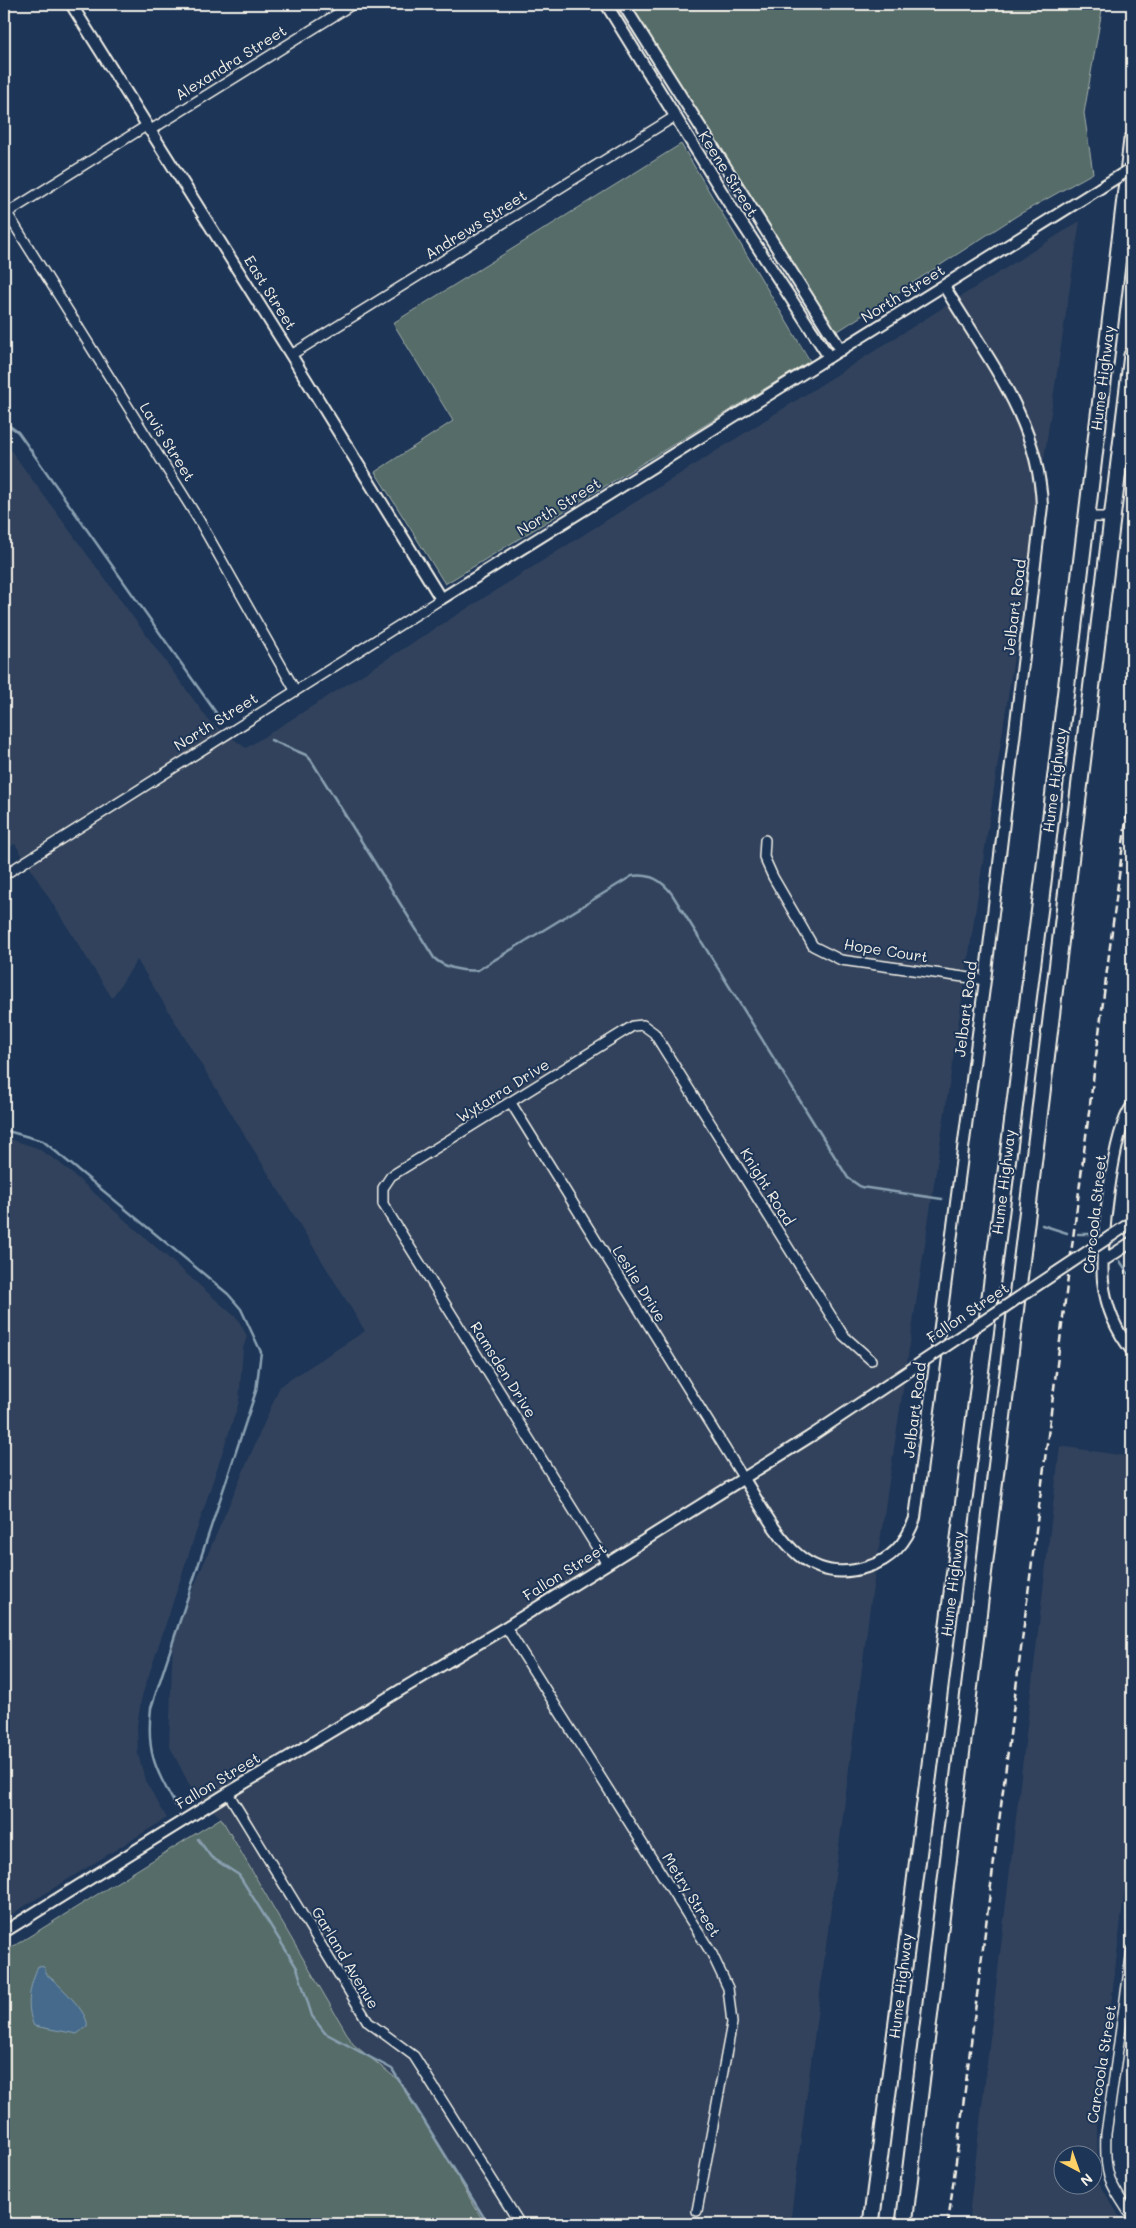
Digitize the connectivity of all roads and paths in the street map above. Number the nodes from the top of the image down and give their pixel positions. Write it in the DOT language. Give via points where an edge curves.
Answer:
graph roads {
  1 [pos="71,4"];
  2 [pos="353,4"];
  3 [pos="606,4"];
  4 [pos="623,4"];
  5 [pos="688,108"];
  6 [pos="674,117"];
  7 [pos="147,128"];
  8 [pos="1132,140"];
  9 [pos="1132,168"];
  10 [pos="6,214"];
  11 [pos="944,286"];
  12 [pos="841,350"];
  13 [pos="1132,354"];
  14 [pos="291,355"];
  15 [pos="828,357"];
  16 [pos="1087,517"];
  17 [pos="1112,517"];
  18 [pos="441,599"];
  19 [pos="295,690"];
  20 [pos="765,840"];
  21 [pos="4,875"];
  22 [pos="985,980"];
  23 [pos="643,1025"];
  24 [pos="511,1103"];
  25 [pos="1132,1106"];
  26 [pos="383,1188"];
  27 [pos="1132,1222"];
  28 [pos="1132,1242"];
  29 [pos="1103,1261"];
  30 [pos="1132,1351"];
  31 [pos="871,1360"];
  32 [pos="744,1479"];
  33 [pos="607,1564"];
  34 [pos="506,1627"];
  35 [pos="228,1793"];
  36 [pos="4,1932"];
  37 [pos="1132,1950"];
  38 [pos="1129,2003"];
  39 [pos="1129,2204"];
  40 [pos="696,2211"];
  41 [pos="1132,2218"];
  42 [pos="520,2224"];
  43 [pos="871,2224"];
  44 [pos="904,2224"];
  1 -- 7 [label="street, East Street"];
  2 -- 7 [label="street, Alexandra Street"];
  3 -- 6 [label="street, Keene Street"];
  4 -- 5 [label="street, Keene Street"];
  5 -- 6 [label="street"];
  5 -- 12 [label="street, Keene Street"];
  6 -- 14 [label="street, Andrews Street"];
  6 -- 15 [label="street, Keene Street"];
  7 -- 10 [label="street, Alexandra Street"];
  7 -- 14 [label="street, East Street"];
  8 -- 16 [label="highway, Hume Highway"];
  9 -- 11 [label="street, North Street, bridge"];
  10 -- 19 [label="street, Lavis Street" via="200,522"];
  11 -- 12 [label="street, North Street"];
  11 -- 22 [label="street, Jelbart Road" via="1022,417 1035,455 1041,488 1042,506"];
  12 -- 15 [label="street, North Street"];
  13 -- 17 [label="highway, Hume Highway"];
  14 -- 18 [label="street, East Street"];
  15 -- 18 [label="street, North Street"];
  16 -- 17 [label="street"];
  16 -- 43 [label="highway, Hume Highway"];
  17 -- 44 [label="highway, Hume Highway"];
  18 -- 19 [label="street, North Street"];
  19 -- 21 [label="street, North Street"];
  20 -- 22 [label="street, Hope Court" via="764,857 773,877 813,946 841,960"];
  22 -- 32 [label="street, Jelbart Road" via="920,1488 911,1530 898,1549 873,1566 847,1572 816,1567 791,1550"];
  23 -- 24 [label="street, Wytarra Drive" via="633,1026"];
  23 -- 31 [label="street, Knight Road" via="654,1033 844,1335"];
  24 -- 26 [label="street, Wytarra Drive" via="391,1176"];
  24 -- 32 [label="street, Leslie Drive"];
  25 -- 29 [label="street, Carcoola Street" via="1124,1120 1118,1143"];
  26 -- 33 [label="street, Ramsden Drive" via="383,1204"];
  27 -- 32 [label="street, Fallon Street, bridge"];
  28 -- 29 [label="street"];
  29 -- 30 [label="street, Carcoola Street" via="1108,1306"];
  32 -- 33 [label="street, Fallon Street"];
  33 -- 34 [label="street, Fallon Street"];
  34 -- 35 [label="street, Fallon Street"];
  34 -- 40 [label="street, Metry Street" via="712,1954 728,1988 732,2023"];
  35 -- 36 [label="street, Fallon Street"];
  35 -- 42 [label="street, Garland Avenue" via="368,2022 414,2056"];
  37 -- 38 [label="street, Carcoola Street"];
  38 -- 39 [label="street, Carcoola Street" via="1106,2134 1105,2162 1110,2182"];
  39 -- 41 [label="street"];
}
